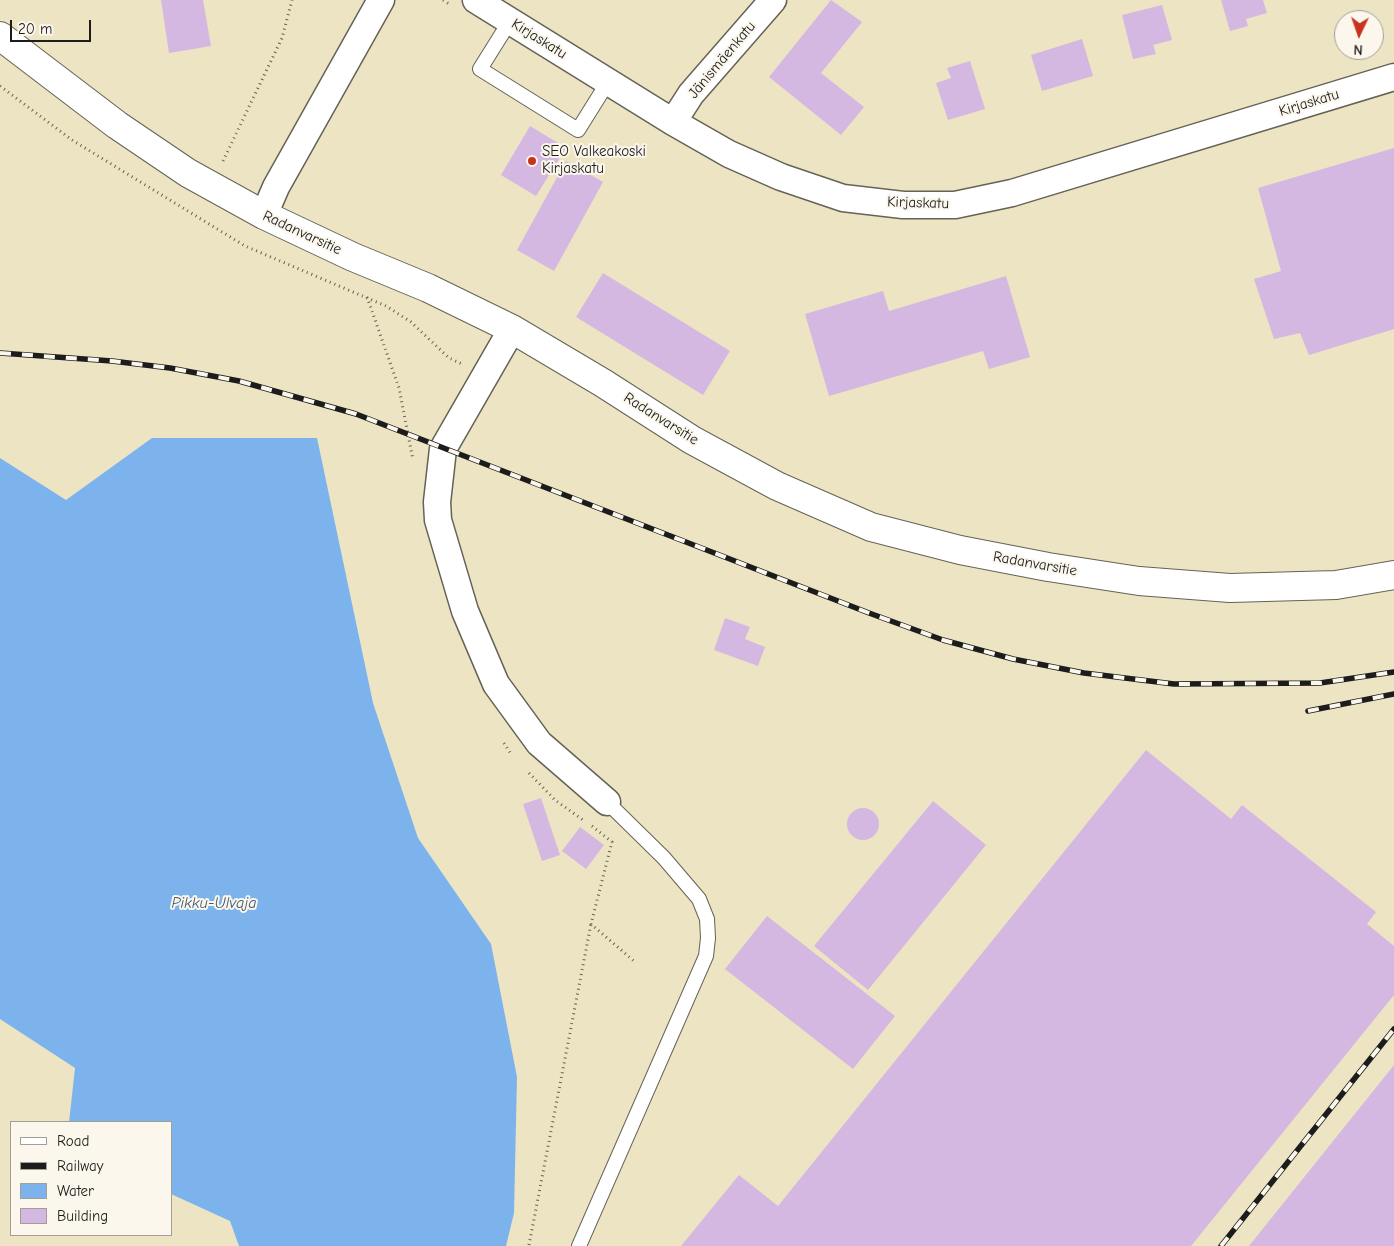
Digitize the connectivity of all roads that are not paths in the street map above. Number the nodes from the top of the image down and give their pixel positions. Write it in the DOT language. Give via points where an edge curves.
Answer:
graph roads {
  1 [pos="381,0"];
  2 [pos="773,0"];
  3 [pos="466,4"];
  4 [pos="510,22"];
  5 [pos="0,36"];
  6 [pos="1394,77"];
  7 [pos="608,82"];
  8 [pos="673,122"];
  9 [pos="264,215"];
  10 [pos="512,329"];
  11 [pos="1394,576"];
  12 [pos="607,802"];
  13 [pos="579,1246"];
  1 -- 9 [label="street" via="276,187"];
  2 -- 8 [label="street, Jänismäenkatu" via="691,94"];
  3 -- 4 [label="street, Kirjaskatu"];
  4 -- 7 [label="street, Kirjaskatu"];
  4 -- 7 [label="lane" via="480,69 578,130"];
  5 -- 9 [label="street, Radanvarsitie" via="117,125"];
  6 -- 8 [label="street, Kirjaskatu" via="1012,193 954,205 903,205 843,198 781,177 729,154"];
  7 -- 8 [label="street, Kirjaskatu"];
  9 -- 10 [label="street, Radanvarsitie"];
  10 -- 11 [label="street, Radanvarsitie" via="692,440 777,486 871,527 960,550 1139,580 1230,588 1336,585"];
  10 -- 12 [label="street" via="443,449 437,502 440,529 466,611 496,684 539,743"];
  12 -- 13 [label="lane" via="664,858 699,899 707,919 708,938 706,956"];
}
